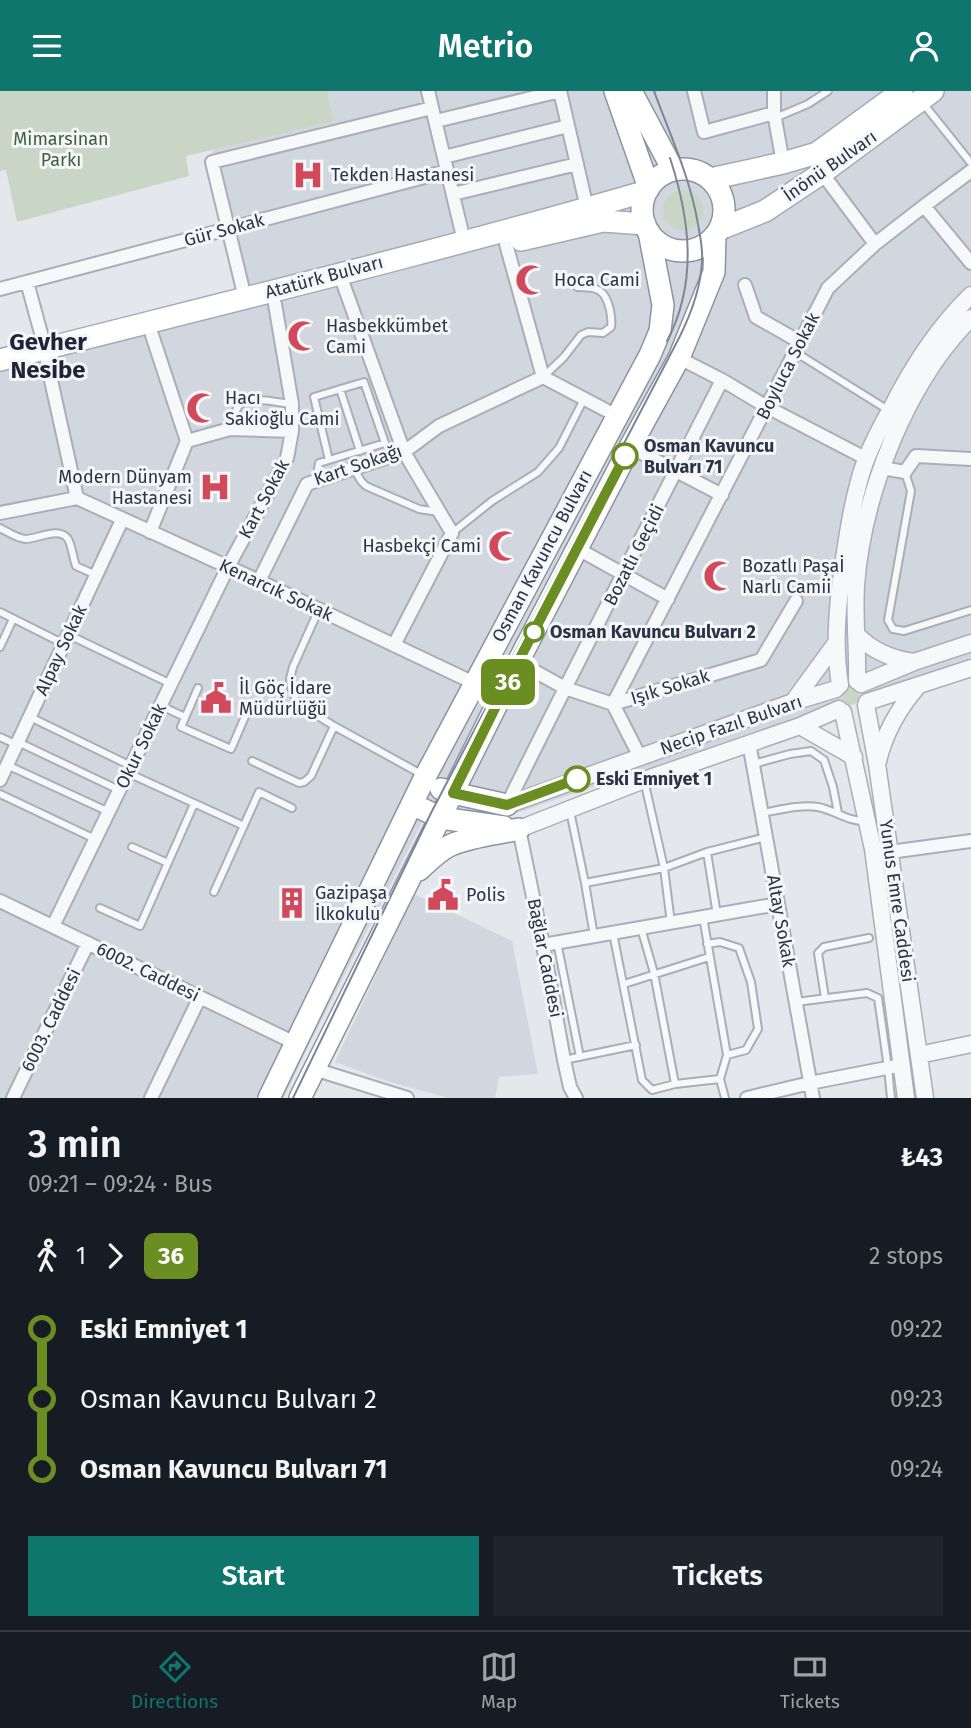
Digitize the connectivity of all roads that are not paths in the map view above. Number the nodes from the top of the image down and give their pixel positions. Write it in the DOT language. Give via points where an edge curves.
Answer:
graph roads {
  1 [pos="428,91"];
  2 [pos="560,91"];
  3 [pos="615,91"];
  4 [pos="631,91"];
  5 [pos="694,91"];
  6 [pos="774,91"];
  7 [pos="828,91"];
  8 [pos="904,95"];
  9 [pos="434,115"];
  10 [pos="774,116"];
  11 [pos="568,126"];
  12 [pos="444,157"];
  13 [pos="783,163"];
  14 [pos="971,163"];
  15 [pos="577,164"];
  16 [pos="673,170"];
  17 [pos="447,171"];
  18 [pos="971,171"];
  19 [pos="822,173"];
  20 [pos="710,179"];
  21 [pos="648,189"];
  22 [pos="453,194"];
  23 [pos="923,206"];
  24 [pos="587,208"];
  25 [pos="647,228"];
  26 [pos="228,229"];
  27 [pos="717,233"];
  28 [pos="464,241"];
  29 [pos="506,244"];
  30 [pos="875,244"];
  31 [pos="971,263"];
  32 [pos="27,282"];
  33 [pos="745,285"];
  34 [pos="344,286"];
  35 [pos="577,288"];
  36 [pos="0,289"];
  37 [pos="971,295"];
  38 [pos="244,298"];
  39 [pos="275,303"];
  40 [pos="971,318"];
  41 [pos="152,335"];
  42 [pos="798,347"];
  43 [pos="46,355"];
  44 [pos="679,358"];
  45 [pos="0,360"];
  46 [pos="0,374"];
  47 [pos="543,377"];
  48 [pos="722,380"];
  49 [pos="340,389"];
  50 [pos="584,399"];
  51 [pos="292,404"];
  52 [pos="767,407"];
  53 [pos="890,411"];
  54 [pos="617,416"];
  55 [pos="230,429"];
  56 [pos="292,431"];
  57 [pos="187,441"];
  58 [pos="630,447"];
  59 [pos="360,451"];
  60 [pos="404,452"];
  61 [pos="867,459"];
  62 [pos="971,459"];
  63 [pos="329,460"];
  64 [pos="354,468"];
  65 [pos="882,468"];
  66 [pos="676,471"];
  67 [pos="905,472"];
  68 [pos="316,481"];
  69 [pos="722,495"];
  70 [pos="77,498"];
  71 [pos="440,512"];
  72 [pos="0,513"];
  73 [pos="122,520"];
  74 [pos="0,528"];
  75 [pos="150,532"];
  76 [pos="452,533"];
  77 [pos="578,549"];
  78 [pos="228,567"];
  79 [pos="96,575"];
  80 [pos="624,575"];
  81 [pos="259,581"];
  82 [pos="668,599"];
  83 [pos="796,601"];
  84 [pos="319,609"];
  85 [pos="971,610"];
  86 [pos="0,613"];
  87 [pos="13,619"];
  88 [pos="856,634"];
  89 [pos="66,639"];
  90 [pos="836,643"];
  91 [pos="971,643"];
  92 [pos="394,645"];
  93 [pos="0,647"];
  94 [pos="518,662"];
  95 [pos="914,662"];
  96 [pos="971,667"];
  97 [pos="474,683"];
  98 [pos="859,683"];
  99 [pos="171,684"];
  100 [pos="918,686"];
  101 [pos="838,687"];
  102 [pos="198,688"];
  103 [pos="565,688"];
  104 [pos="793,702"];
  105 [pos="867,703"];
  106 [pos="613,704"];
  107 [pos="160,706"];
  108 [pos="841,710"];
  109 [pos="247,712"];
  110 [pos="30,717"];
  111 [pos="185,717"];
  112 [pos="334,726"];
  113 [pos="800,726"];
  114 [pos="0,737"];
  115 [pos="17,743"];
  116 [pos="749,743"];
  117 [pos="640,757"];
  118 [pos="854,757"];
  119 [pos="252,761"];
  120 [pos="753,764"];
  121 [pos="877,764"];
  122 [pos="7,765"];
  123 [pos="129,769"];
  124 [pos="424,779"];
  125 [pos="0,780"];
  126 [pos="643,780"];
  127 [pos="119,790"];
  128 [pos="453,793"];
  129 [pos="0,794"];
  130 [pos="194,804"];
  131 [pos="412,804"];
  132 [pos="507,805"];
  133 [pos="292,807"];
  134 [pos="569,808"];
  135 [pos="108,812"];
  136 [pos="762,813"];
  137 [pos="838,813"];
  138 [pos="441,818"];
  139 [pos="867,821"];
  140 [pos="244,826"];
  141 [pos="519,829"];
  142 [pos="766,837"];
  143 [pos="95,839"];
  144 [pos="971,841"];
  145 [pos="132,847"];
  146 [pos="707,852"];
  147 [pos="890,852"];
  148 [pos="168,863"];
  149 [pos="664,868"];
  150 [pos="412,876"];
  151 [pos="585,883"];
  152 [pos="214,892"];
  153 [pos="0,901"];
  154 [pos="778,904"];
  155 [pos="100,908"];
  156 [pos="718,915"];
  157 [pos="703,917"];
  158 [pos="671,923"];
  159 [pos="53,926"];
  160 [pos="641,928"];
  161 [pos="613,933"];
  162 [pos="594,936"];
  163 [pos="869,938"];
  164 [pos="557,942"];
  165 [pos="88,943"];
  166 [pos="707,944"];
  167 [pos="543,945"];
  168 [pos="709,957"];
  169 [pos="654,973"];
  170 [pos="624,984"];
  171 [pos="200,997"];
  172 [pos="825,999"];
  173 [pos="796,1002"];
  174 [pos="295,1043"];
  175 [pos="971,1044"];
  176 [pos="636,1045"];
  177 [pos="727,1055"];
  178 [pos="919,1055"];
  179 [pos="580,1057"];
  180 [pos="564,1061"];
  181 [pos="895,1066"];
  182 [pos="314,1069"];
  183 [pos="720,1079"];
  184 [pos="810,1083"];
  185 [pos="675,1084"];
  186 [pos="571,1094"];
  187 [pos="13,1098"];
  188 [pos="152,1098"];
  189 [pos="269,1098"];
  190 [pos="300,1098"];
  191 [pos="407,1098"];
  192 [pos="725,1098"];
  193 [pos="747,1098"];
  194 [pos="813,1098"];
  195 [pos="891,1098"];
  196 [pos="906,1098"];
  197 [pos="925,1098"];
  1 -- 9 [label="street"];
  2 -- 9 [label="street"];
  2 -- 11 [label="street"];
  3 -- 21 [label="main road"];
  4 -- 16 [label="main road"];
  5 -- 10 [label="street" via="704,132"];
  6 -- 10 [label="street"];
  7 -- 10 [label="lane"];
  8 -- 13 [label="main road, İnönü Bulvarı" via="817,153"];
  8 -- 14 [label="lane"];
  8 -- 19 [label="main road, İnönü Bulvarı"];
  9 -- 12 [label="street"];
  9 -- 26 [label="street" via="212,162"];
  10 -- 13 [label="street"];
  11 -- 12 [label="street"];
  11 -- 15 [label="street"];
  12 -- 17 [label="street"];
  13 -- 20 [label="main road, İnönü Bulvarı"];
  15 -- 22 [label="street"];
  15 -- 24 [label="street"];
  16 -- 20 [label="main road" via="699,171"];
  16 -- 21 [label="main road"];
  17 -- 22 [label="street"];
  17 -- 26 [label="street, Gür Sokak"];
  18 -- 23 [label="street, Boyluca Sokak"];
  19 -- 27 [label="main road, İnönü Bulvarı" via="765,211"];
  19 -- 30 [label="street"];
  20 -- 27 [label="main road" via="724,204"];
  21 -- 24 [label="main road, Atatürk Bulvarı"];
  21 -- 25 [label="main road" via="642,207"];
  22 -- 28 [label="street"];
  23 -- 30 [label="street, Boyluca Sokak"];
  23 -- 31 [label="street"];
  24 -- 28 [label="main road, Atatürk Bulvarı"];
  25 -- 27 [label="main road" via="660,244 676,251 694,250"];
  25 -- 29 [label="main road, Atatürk Bulvarı" via="603,221"];
  25 -- 54 [label="main road, Osman Kavuncu Bulvarı" via="663,305 660,331"];
  26 -- 32 [label="street, Gür Sokak"];
  26 -- 38 [label="street"];
  27 -- 44 [label="main road, Osman Kavuncu Bulvarı" via="714,272"];
  28 -- 38 [label="main road, Atatürk Bulvarı"];
  29 -- 34 [label="main road, Atatürk Bulvarı"];
  29 -- 47 [label="street"];
  30 -- 42 [label="street, Boyluca Sokak" via="828,288"];
  32 -- 36 [label="street, Gür Sokak"];
  32 -- 43 [label="street"];
  33 -- 42 [label="street" via="756,317"];
  34 -- 39 [label="main road, Atatürk Bulvarı"];
  34 -- 60 [label="street"];
  35 -- 47 [label="lane" via="603,293 611,327 603,333 581,335"];
  37 -- 53 [label="street" via="931,342"];
  38 -- 43 [label="main road, Atatürk Bulvarı"];
  39 -- 41 [label="main road, Atatürk Bulvarı"];
  39 -- 51 [label="street, Kart Sokak"];
  40 -- 65 [label="street" via="921,384"];
  41 -- 43 [label="main road, Atatürk Bulvarı"];
  41 -- 57 [label="street"];
  42 -- 52 [label="street, Boyluca Sokak"];
  42 -- 53 [label="lane"];
  43 -- 45 [label="main road, Atatürk Bulvarı"];
  43 -- 46 [label="main road, Atatürk Bulvarı"];
  43 -- 70 [label="street"];
  44 -- 48 [label="street"];
  44 -- 58 [label="main road, Osman Kavuncu Bulvarı"];
  47 -- 50 [label="street"];
  47 -- 60 [label="street, Kart Sokağı" via="439,426"];
  48 -- 52 [label="street"];
  48 -- 66 [label="street, Bozatlı Geçidi"];
  49 -- 59 [label="lane"];
  49 -- 59 [label="lane" via="364,382 386,443"];
  49 -- 63 [label="lane" via="313,397"];
  50 -- 54 [label="street"];
  50 -- 76 [label="lane" via="559,448 538,472"];
  51 -- 55 [label="lane" via="244,401"];
  51 -- 56 [label="street, Kart Sokak"];
  52 -- 61 [label="street"];
  52 -- 69 [label="street, Boyluca Sokak"];
  53 -- 61 [label="street"];
  54 -- 97 [label="main road, Osman Kavuncu Bulvarı"];
  55 -- 56 [label="street"];
  55 -- 57 [label="street"];
  56 -- 78 [label="street, Kart Sokak" via="287,458"];
  57 -- 75 [label="street"];
  58 -- 66 [label="street"];
  58 -- 77 [label="main road, Osman Kavuncu Bulvarı"];
  59 -- 63 [label="lane"];
  60 -- 64 [label="street, Kart Sokağı"];
  60 -- 71 [label="street"];
  61 -- 90 [label="street" via="844,562"];
  62 -- 67 [label="street" via="916,456"];
  63 -- 68 [label="lane" via="319,463"];
  64 -- 68 [label="street, Kart Sokağı"];
  64 -- 71 [label="lane" via="366,486 419,509"];
  65 -- 67 [label="street"];
  65 -- 88 [label="street" via="858,563"];
  66 -- 69 [label="street"];
  66 -- 80 [label="street, Bozatlı Geçidi"];
  67 -- 85 [label="lane" via="911,491 888,620 893,629 904,631"];
  68 -- 81 [label="street, Kart Sokağı" via="307,484"];
  69 -- 82 [label="street, Boyluca Sokak"];
  70 -- 72 [label="street"];
  70 -- 73 [label="street, Kenarcık Sokak"];
  71 -- 76 [label="street"];
  73 -- 75 [label="street, Kenarcık Sokak"];
  73 -- 79 [label="street, Alpay Sokak"];
  74 -- 79 [label="lane" via="23,539 64,535 76,566"];
  75 -- 78 [label="street, Kenarcık Sokak"];
  76 -- 92 [label="street"];
  77 -- 80 [label="street"];
  77 -- 94 [label="main road, Osman Kavuncu Bulvarı"];
  78 -- 81 [label="street, Kenarcık Sokak"];
  78 -- 99 [label="street, Okur Sokak"];
  79 -- 89 [label="street, Alpay Sokak"];
  80 -- 82 [label="street"];
  80 -- 103 [label="street, Bozatlı Geçidi"];
  81 -- 84 [label="street, Kenarcık Sokak"];
  82 -- 106 [label="street, Boyluca Sokak"];
  83 -- 106 [label="street, Işık Sokak" via="761,660"];
  84 -- 92 [label="street, Kenarcık Sokak"];
  84 -- 112 [label="lane" via="293,667 291,687 296,700"];
  86 -- 87 [label="lane"];
  87 -- 89 [label="lane"];
  87 -- 93 [label="lane"];
  88 -- 95 [label="street" via="886,656"];
  88 -- 98 [label="street"];
  89 -- 99 [label="lane"];
  89 -- 110 [label="street, Alpay Sokak"];
  90 -- 101 [label="street"];
  90 -- 104 [label="street"];
  91 -- 95 [label="street"];
  92 -- 97 [label="street, Kenarcık Sokak"];
  94 -- 103 [label="street, Işık Sokak"];
  94 -- 128 [label="main road, Osman Kavuncu Bulvarı"];
  95 -- 98 [label="street"];
  96 -- 100 [label="street"];
  97 -- 124 [label="main road, Osman Kavuncu Bulvarı"];
  98 -- 101 [label="street" via="848,681"];
  98 -- 105 [label="street" via="867,692"];
  99 -- 107 [label="street, Okur Sokak"];
  100 -- 105 [label="street"];
  100 -- 121 [label="street" via="898,711"];
  101 -- 104 [label="street, Necip Fazıl Bulvarı"];
  101 -- 108 [label="street" via="834,699"];
  102 -- 111 [label="lane"];
  103 -- 106 [label="street, Işık Sokak"];
  103 -- 132 [label="street, Bozatlı Geçidi"];
  104 -- 117 [label="street, Necip Fazıl Bulvarı"];
  105 -- 108 [label="street" via="858,713"];
  105 -- 121 [label="street, Yunus Emre Caddesi"];
  106 -- 117 [label="street"];
  107 -- 111 [label="lane"];
  107 -- 123 [label="street, Okur Sokak"];
  108 -- 113 [label="street, Necip Fazıl Bulvarı"];
  108 -- 118 [label="street, Yunus Emre Caddesi"];
  109 -- 111 [label="lane" via="231,749 181,727"];
  110 -- 115 [label="street, Alpay Sokak"];
  110 -- 123 [label="lane"];
  112 -- 119 [label="lane" via="304,782"];
  112 -- 124 [label="lane"];
  113 -- 116 [label="street, Necip Fazıl Bulvarı"];
  113 -- 118 [label="street"];
  114 -- 115 [label="lane"];
  115 -- 122 [label="street, Alpay Sokak"];
  115 -- 127 [label="lane"];
  116 -- 120 [label="street, Altay Sokak"];
  116 -- 126 [label="street, Necip Fazıl Bulvarı"];
  117 -- 132 [label="street, Necip Fazıl Bulvarı"];
  118 -- 139 [label="street, Yunus Emre Caddesi"];
  120 -- 136 [label="street, Altay Sokak"];
  120 -- 137 [label="lane" via="811,751 824,760"];
  121 -- 147 [label="street, Yunus Emre Caddesi"];
  122 -- 125 [label="street, Alpay Sokak"];
  122 -- 135 [label="lane"];
  123 -- 127 [label="street, Okur Sokak"];
  123 -- 130 [label="lane"];
  124 -- 128 [label="main road"];
  124 -- 131 [label="main road, Osman Kavuncu Bulvarı"];
  126 -- 134 [label="street, Necip Fazıl Bulvarı"];
  126 -- 149 [label="lane"];
  127 -- 135 [label="street, Okur Sokak"];
  128 -- 132 [label="main road"];
  128 -- 138 [label="main road, Osman Kavuncu Bulvarı"];
  129 -- 143 [label="lane"];
  130 -- 140 [label="lane"];
  130 -- 148 [label="lane"];
  131 -- 138 [label="main road"];
  131 -- 174 [label="main road, Osman Kavuncu Bulvarı"];
  133 -- 140 [label="lane" via="259,792"];
  134 -- 141 [label="street, Necip Fazıl Bulvarı"];
  134 -- 151 [label="lane"];
  135 -- 143 [label="street, Okur Sokak"];
  136 -- 137 [label="lane" via="815,807"];
  136 -- 142 [label="street, Altay Sokak"];
  137 -- 139 [label="lane" via="852,821"];
  138 -- 141 [label="main road"];
  138 -- 150 [label="main road, Osman Kavuncu Bulvarı"];
  139 -- 181 [label="street, Yunus Emre Caddesi"];
  140 -- 152 [label="lane"];
  141 -- 150 [label="main road" via="449,846"];
  141 -- 167 [label="street, Bağlar Caddesi"];
  142 -- 146 [label="lane"];
  142 -- 154 [label="street, Altay Sokak"];
  143 -- 159 [label="street, Okur Sokak"];
  144 -- 147 [label="street"];
  145 -- 148 [label="lane"];
  146 -- 149 [label="lane"];
  146 -- 156 [label="lane"];
  147 -- 178 [label="street, Yunus Emre Caddesi"];
  148 -- 155 [label="lane" via="140,926"];
  149 -- 151 [label="lane"];
  149 -- 158 [label="lane"];
  150 -- 182 [label="main road, Osman Kavuncu Bulvarı"];
  151 -- 162 [label="lane"];
  153 -- 159 [label="street, 6002. Caddesi"];
  154 -- 156 [label="street"];
  154 -- 173 [label="street, Altay Sokak"];
  156 -- 157 [label="street"];
  157 -- 158 [label="street"];
  157 -- 166 [label="lane"];
  158 -- 160 [label="street"];
  159 -- 165 [label="street, 6002. Caddesi"];
  160 -- 161 [label="street"];
  160 -- 169 [label="lane"];
  161 -- 162 [label="street"];
  161 -- 170 [label="lane"];
  162 -- 164 [label="street"];
  163 -- 172 [label="lane" via="824,947 818,953"];
  164 -- 167 [label="street"];
  164 -- 179 [label="lane"];
  165 -- 171 [label="street, 6002. Caddesi"];
  165 -- 187 [label="street, 6003. Caddesi"];
  166 -- 168 [label="lane"];
  166 -- 177 [label="lane" via="720,942 739,948 751,982 758,1029 746,1050"];
  167 -- 180 [label="street, Bağlar Caddesi"];
  168 -- 169 [label="lane"];
  168 -- 177 [label="lane"];
  169 -- 170 [label="lane"];
  169 -- 185 [label="lane"];
  170 -- 176 [label="lane"];
  171 -- 174 [label="street, 6002. Caddesi"];
  171 -- 188 [label="street"];
  172 -- 173 [label="lane"];
  172 -- 181 [label="lane" via="867,993 878,998"];
  173 -- 184 [label="street, Altay Sokak"];
  174 -- 189 [label="main road, Osman Kavuncu Bulvarı"];
  175 -- 178 [label="street"];
  176 -- 179 [label="lane"];
  176 -- 185 [label="lane" via="642,1080 653,1090"];
  177 -- 183 [label="lane"];
  178 -- 197 [label="street, Yunus Emre Caddesi"];
  179 -- 180 [label="lane"];
  180 -- 186 [label="street, Bağlar Caddesi"];
  181 -- 184 [label="street"];
  181 -- 195 [label="lane"];
  181 -- 196 [label="street, Yunus Emre Caddesi"];
  182 -- 190 [label="main road, Osman Kavuncu Bulvarı"];
  182 -- 191 [label="street"];
  183 -- 185 [label="lane"];
  183 -- 192 [label="lane"];
  184 -- 193 [label="street"];
  184 -- 194 [label="street, Altay Sokak"];
}
